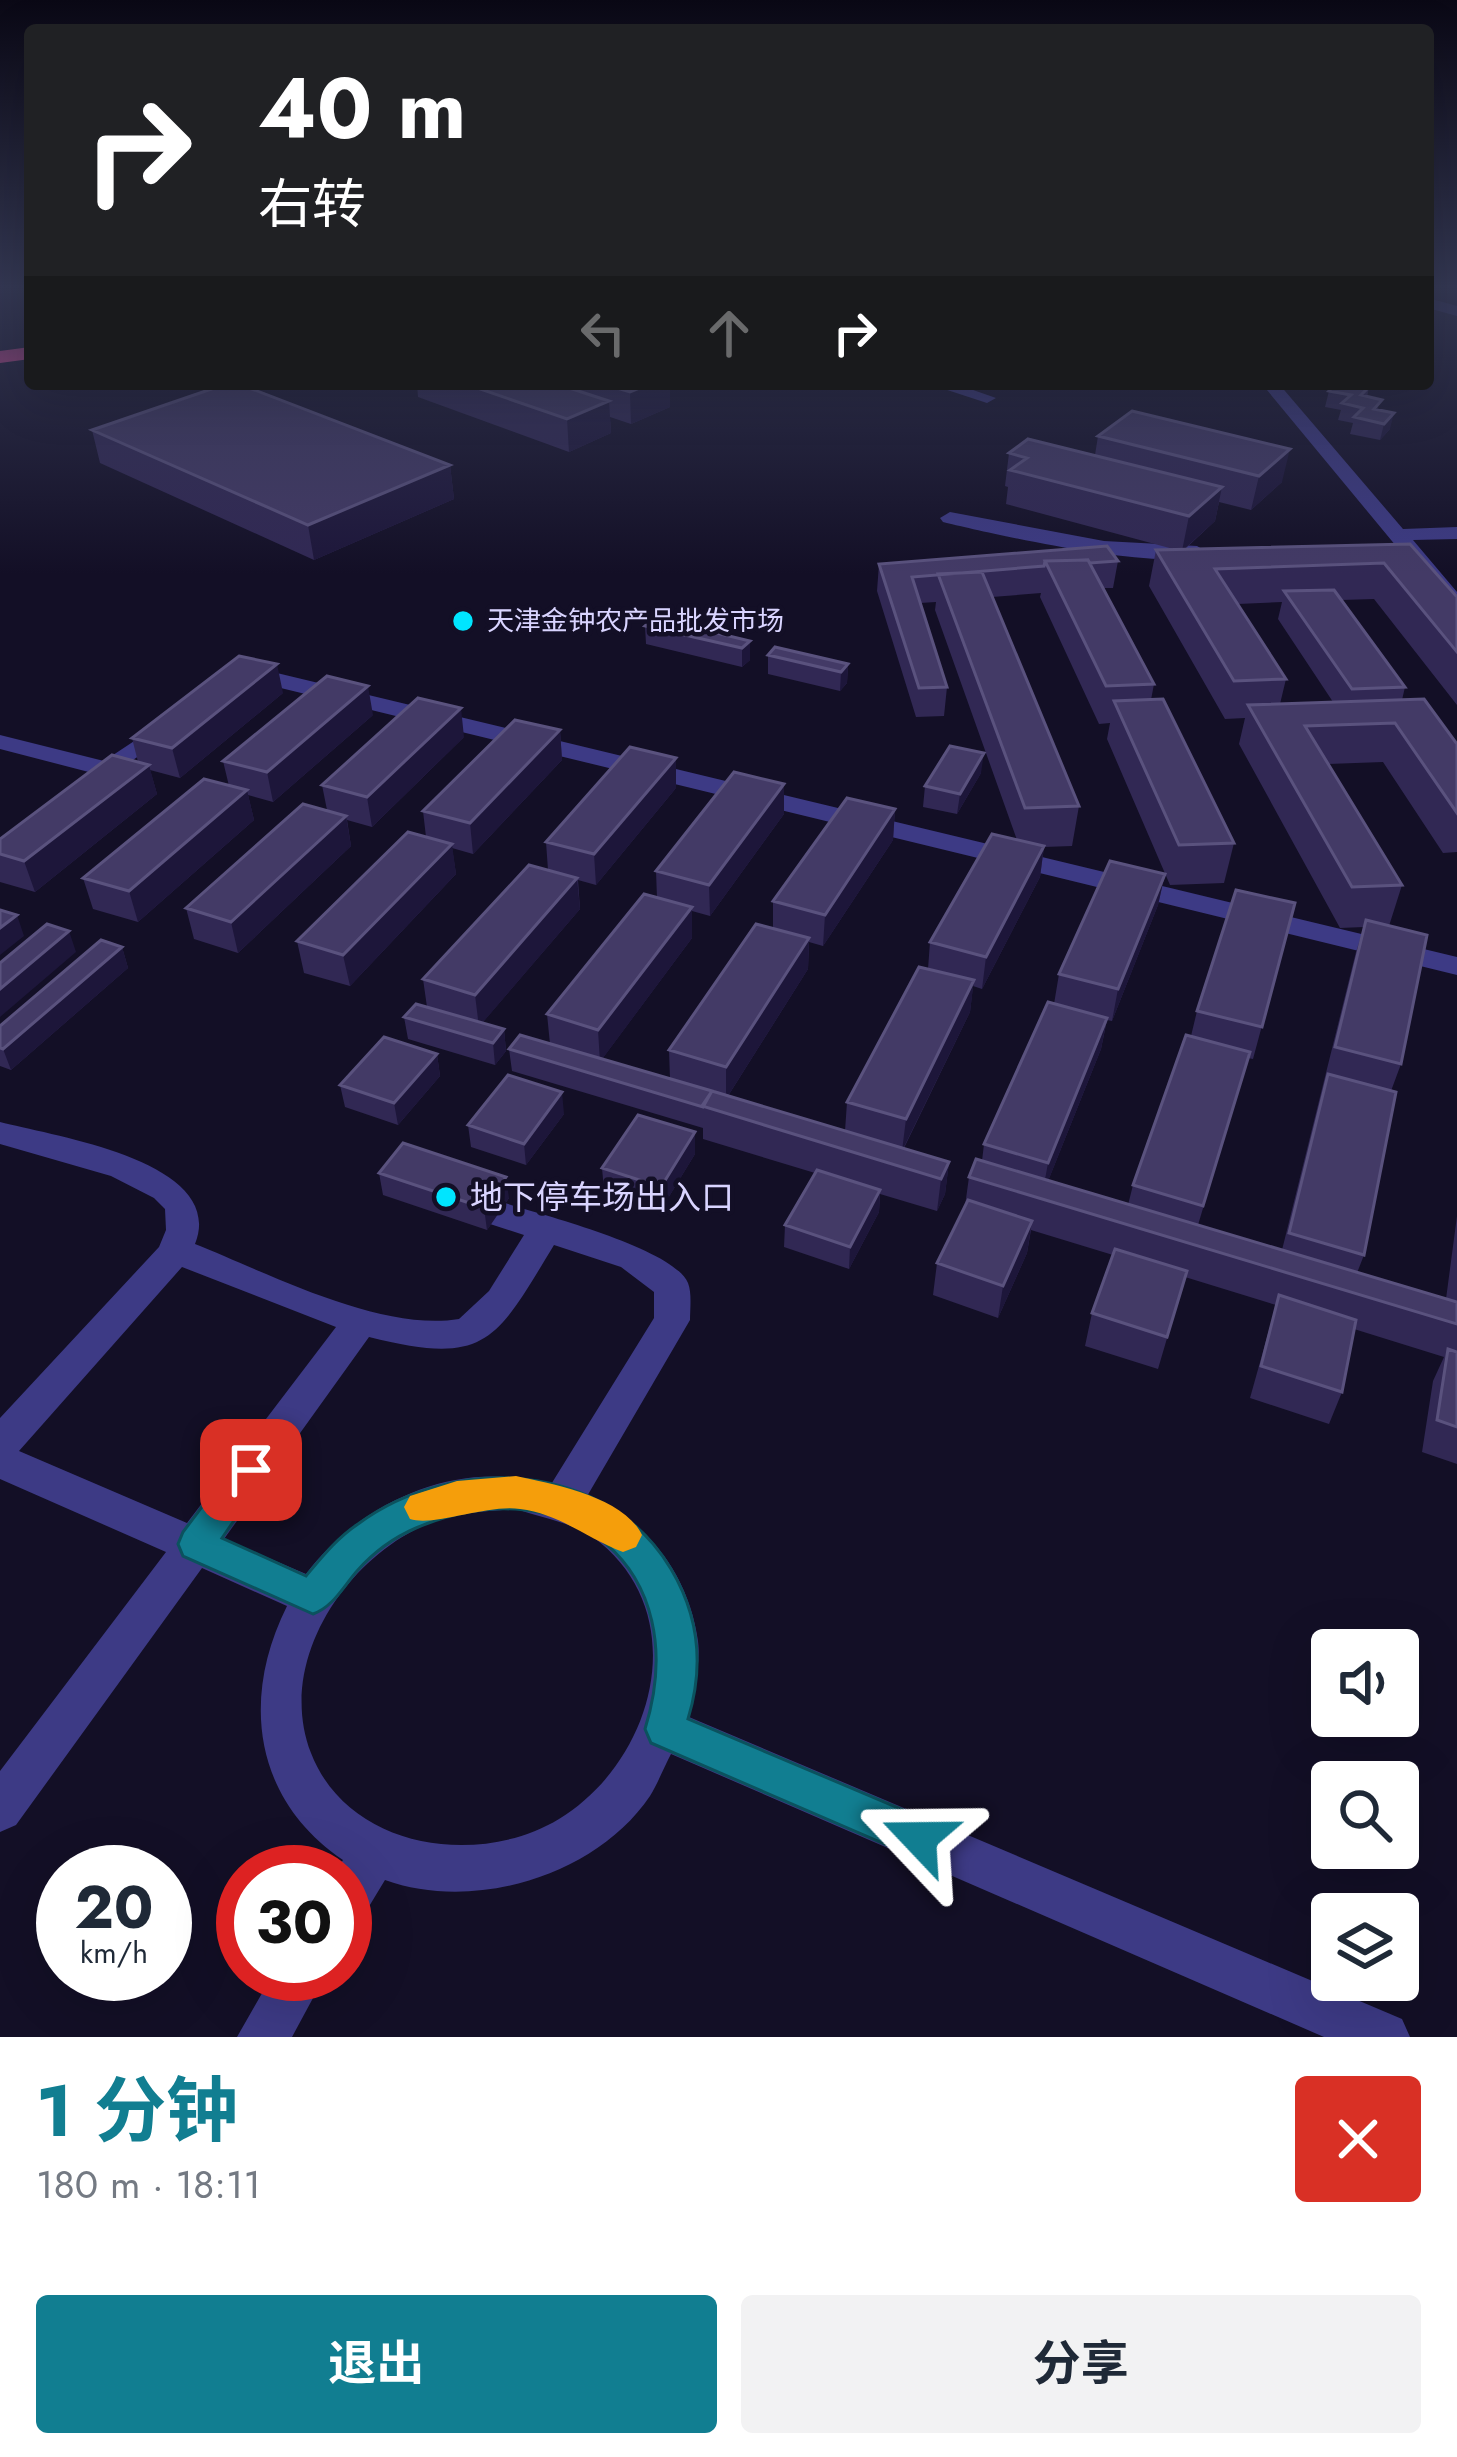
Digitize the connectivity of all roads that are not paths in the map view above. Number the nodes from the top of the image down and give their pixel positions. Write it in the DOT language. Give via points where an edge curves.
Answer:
graph roads {
  1 [pos="959,390"];
  2 [pos="1278,390"];
  3 [pos="988,398"];
  4 [pos="950,518"];
  5 [pos="1457,539"];
  6 [pos="1414,548"];
  7 [pos="1225,551"];
  8 [pos="1457,589"];
  9 [pos="1457,605"];
  10 [pos="221,686"];
  11 [pos="183,714"];
  12 [pos="0,742"];
  13 [pos="1457,966"];
  14 [pos="4,1140"];
  15 [pos="502,1215"];
  16 [pos="545,1230"];
  17 [pos="175,1250"];
  18 [pos="361,1321"];
  19 [pos="0,1445"];
  20 [pos="0,1461"];
  21 [pos="563,1502"];
  22 [pos="196,1544"];
  23 [pos="313,1597"];
  24 [pos="665,1729"];
  25 [pos="0,1809"];
  26 [pos="375,1852"];
  27 [pos="372,1857"];
  28 [pos="285,2001"];
  29 [pos="263,2037"];
  30 [pos="1384,2037"];
  1 -- 3 [label="street"];
  2 -- 6 [label="street"];
  4 -- 7 [label="street" via="1055,541"];
  5 -- 6 [label="street"];
  5 -- 6 [label="street" via="1443,554"];
  6 -- 8 [label="street"];
  6 -- 9 [label="street"];
  10 -- 13 [label="street" via="240,671"];
  11 -- 12 [label="street" via="107,770"];
  14 -- 17 [label="street" via="164,1190 184,1218"];
  15 -- 16 [label="street"];
  16 -- 18 [label="street" via="489,1316 470,1331 431,1336"];
  16 -- 21 [label="street" via="634,1258 673,1286 675,1303"];
  17 -- 18 [label="street"];
  17 -- 19 [label="street"];
  18 -- 22 [label="street"];
  20 -- 22 [label="street"];
  21 -- 23 [label="street" via="486,1492 427,1505 372,1534"];
  21 -- 24 [label="street" via="621,1533 669,1601 679,1660"];
  22 -- 23 [label="street"];
  22 -- 25 [label="street"];
  23 -- 26 [label="street" via="281,1682 287,1750 319,1810"];
  24 -- 26 [label="street" via="614,1805 549,1850 473,1870 422,1867"];
  24 -- 30 [label="street"];
  26 -- 27 [label="street"];
  28 -- 29 [label="street"];
}
